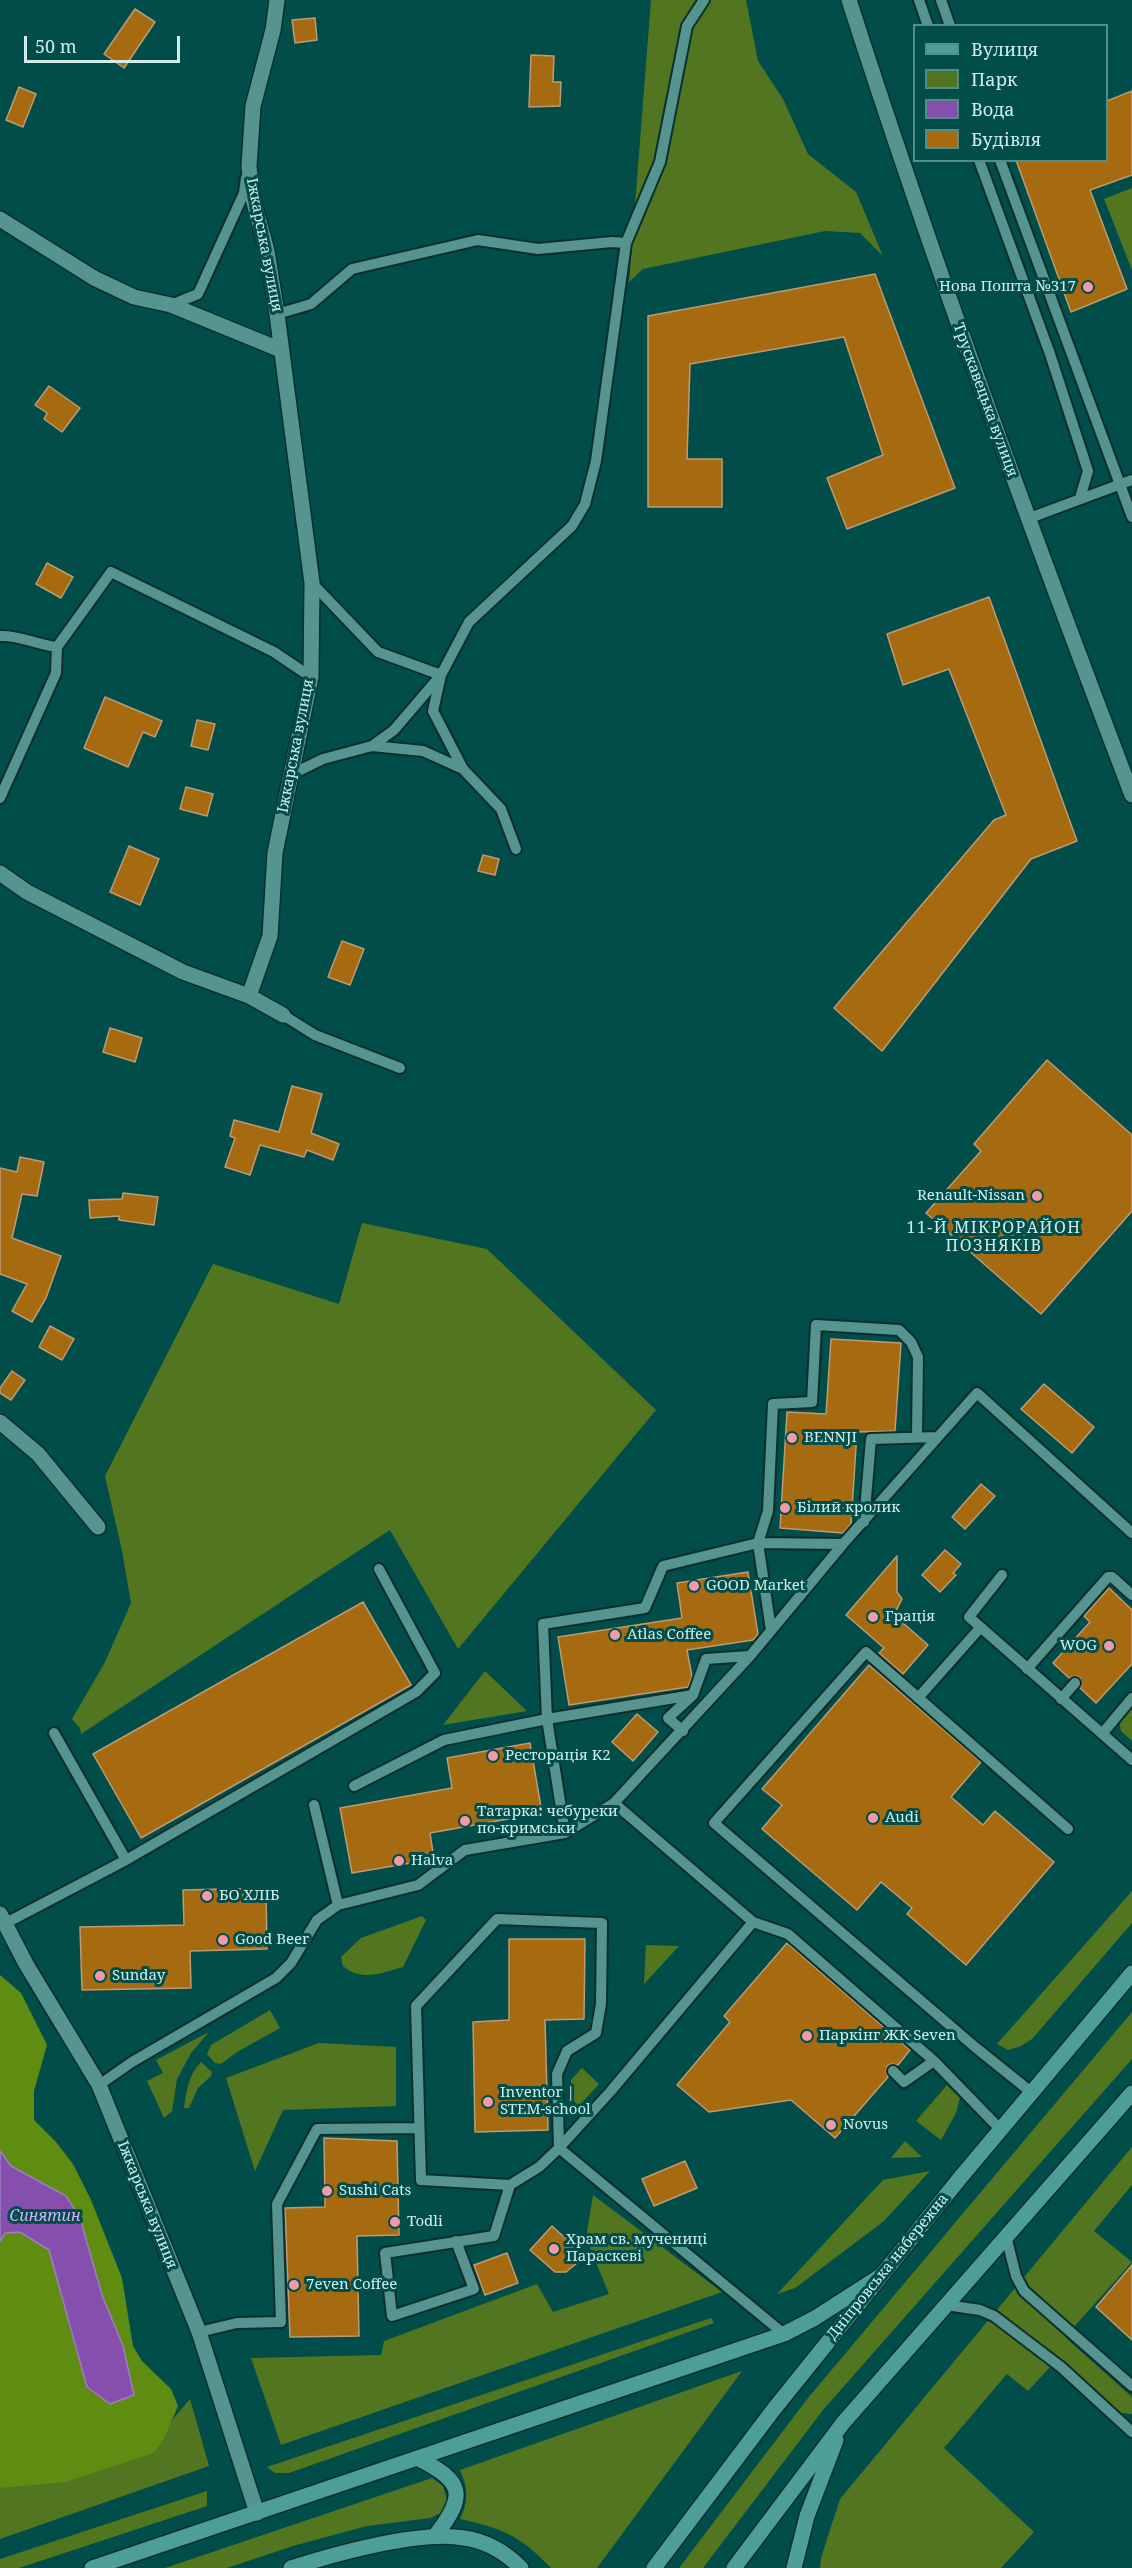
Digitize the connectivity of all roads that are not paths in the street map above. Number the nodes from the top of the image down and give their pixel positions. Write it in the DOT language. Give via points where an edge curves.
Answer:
graph roads {
  1 [pos="277,0"];
  2 [pos="704,0"];
  3 [pos="849,0"];
  4 [pos="919,0"];
  5 [pos="941,0"];
  6 [pos="927,24"];
  7 [pos="949,24"];
  8 [pos="980,162"];
  9 [pos="1001,162"];
  10 [pos="249,166"];
  11 [pos="0,219"];
  12 [pos="626,243"];
  13 [pos="171,305"];
  14 [pos="277,314"];
  15 [pos="1069,348"];
  16 [pos="281,350"];
  17 [pos="1050,354"];
  18 [pos="1132,480"];
  19 [pos="1120,484"];
  20 [pos="1080,498"];
  21 [pos="1132,517"];
  22 [pos="1027,519"];
  23 [pos="312,583"];
  24 [pos="0,636"];
  25 [pos="57,647"];
  26 [pos="441,675"];
  27 [pos="311,677"];
  28 [pos="372,746"];
  29 [pos="463,769"];
  30 [pos="290,775"];
  31 [pos="1132,795"];
  32 [pos="0,798"];
  33 [pos="516,849"];
  34 [pos="0,873"];
  35 [pos="249,996"];
  36 [pos="283,1015"];
  37 [pos="400,1068"];
  38 [pos="0,1422"];
  39 [pos="916,1436"];
  40 [pos="937,1437"];
  41 [pos="864,1522"];
  42 [pos="98,1527"];
  43 [pos="1132,1533"];
  44 [pos="758,1543"];
  45 [pos="843,1544"];
  46 [pos="380,1569"];
  47 [pos="1002,1575"];
  48 [pos="1132,1595"];
  49 [pos="980,1628"];
  50 [pos="771,1630"];
  51 [pos="750,1656"];
  52 [pos="1028,1669"];
  53 [pos="1075,1683"];
  54 [pos="693,1695"];
  55 [pos="918,1698"];
  56 [pos="1132,1698"];
  57 [pos="1061,1699"];
  58 [pos="547,1719"];
  59 [pos="683,1731"];
  60 [pos="54,1733"];
  61 [pos="1102,1734"];
  62 [pos="1132,1760"];
  63 [pos="354,1786"];
  64 [pos="614,1803"];
  65 [pos="314,1805"];
  66 [pos="1068,1829"];
  67 [pos="565,1833"];
  68 [pos="126,1860"];
  69 [pos="338,1905"];
  70 [pos="3,1919"];
  71 [pos="753,1922"];
  72 [pos="1132,1973"];
  73 [pos="934,2061"];
  74 [pos="893,2072"];
  75 [pos="99,2085"];
  76 [pos="1031,2092"];
  77 [pos="1132,2093"];
  78 [pos="419,2128"];
  79 [pos="1000,2129"];
  80 [pos="559,2148"];
  81 [pos="510,2186"];
  82 [pos="1006,2236"];
  83 [pos="456,2241"];
  84 [pos="882,2275"];
  85 [pos="946,2305"];
  86 [pos="199,2332"];
  87 [pos="784,2334"];
  88 [pos="1132,2386"];
  89 [pos="843,2423"];
  90 [pos="1132,2432"];
  91 [pos="417,2458"];
  92 [pos="257,2513"];
  93 [pos="435,2536"];
  94 [pos="92,2568"];
  95 [pos="291,2568"];
  96 [pos="521,2568"];
  97 [pos="654,2568"];
  98 [pos="734,2568"];
  99 [pos="794,2568"];
  1 -- 10 [label="street, Іжкарська вулиця" via="253,106"];
  2 -- 12 [label="lane" via="687,26 660,162"];
  3 -- 22 [label="street, Трускавецька вулиця"];
  4 -- 6 [label="lane"];
  5 -- 7 [label="lane"];
  8 -- 17 [label="lane"];
  9 -- 15 [label="lane"];
  10 -- 13 [label="lane" via="244,193 198,294"];
  10 -- 14 [label="street, Іжкарська вулиця"];
  11 -- 13 [label="street" via="94,278 134,297"];
  12 -- 14 [label="lane" via="538,249 478,240 352,269 311,304"];
  12 -- 26 [label="lane" via="596,461 585,504 572,526 469,622"];
  13 -- 16 [label="street"];
  14 -- 16 [label="street, Іжкарська вулиця"];
  15 -- 17 [label="lane"];
  15 -- 19 [label="lane"];
  16 -- 23 [label="street, Іжкарська вулиця"];
  17 -- 20 [label="lane" via="1088,471"];
  18 -- 19 [label="lane"];
  19 -- 20 [label="lane"];
  19 -- 21 [label="lane"];
  20 -- 22 [label="lane"];
  22 -- 31 [label="street, Трускавецька вулиця"];
  23 -- 26 [label="lane" via="378,652"];
  23 -- 27 [label="street, Іжкарська вулиця"];
  24 -- 25 [label="lane" via="13,635"];
  25 -- 27 [label="lane" via="111,572 274,652"];
  25 -- 32 [label="lane" via="56,673"];
  26 -- 28 [label="lane" via="394,730"];
  26 -- 29 [label="lane" via="433,711"];
  27 -- 30 [label="street, Іжкарська вулиця"];
  28 -- 29 [label="lane" via="423,751"];
  28 -- 30 [label="lane" via="323,759"];
  29 -- 33 [label="lane" via="501,809"];
  30 -- 35 [label="street, Іжкарська вулиця" via="275,853 270,936"];
  34 -- 35 [label="street" via="27,892 183,972"];
  35 -- 36 [label="street"];
  36 -- 37 [label="lane" via="315,1035"];
  38 -- 42 [label="street" via="38,1454"];
  39 -- 40 [label="lane"];
  39 -- 41 [label="lane" via="871,1439"];
  39 -- 44 [label="lane" via="918,1357 911,1342 899,1330 816,1325 812,1402 772,1404 768,1511"];
  40 -- 41 [label="lane"];
  40 -- 43 [label="lane" via="977,1393"];
  41 -- 45 [label="lane"];
  44 -- 45 [label="lane"];
  44 -- 50 [label="lane"];
  44 -- 58 [label="lane" via="663,1566 645,1608 543,1624"];
  45 -- 50 [label="lane"];
  46 -- 68 [label="lane" via="435,1673 416,1692"];
  47 -- 49 [label="lane" via="969,1614"];
  48 -- 52 [label="lane" via="1108,1577"];
  49 -- 52 [label="lane"];
  49 -- 55 [label="lane"];
  50 -- 51 [label="lane"];
  51 -- 54 [label="lane" via="706,1659"];
  51 -- 59 [label="lane"];
  52 -- 57 [label="lane"];
  53 -- 57 [label="lane"];
  54 -- 58 [label="lane"];
  54 -- 59 [label="lane" via="668,1718"];
  55 -- 66 [label="lane"];
  55 -- 76 [label="lane" via="866,1653 714,1823"];
  56 -- 61 [label="lane"];
  57 -- 61 [label="lane"];
  58 -- 63 [label="lane" via="444,1740"];
  58 -- 67 [label="lane"];
  59 -- 64 [label="lane"];
  60 -- 68 [label="lane"];
  61 -- 62 [label="lane"];
  64 -- 67 [label="lane"];
  64 -- 71 [label="lane"];
  65 -- 69 [label="lane"];
  67 -- 69 [label="lane" via="465,1850 418,1884"];
  68 -- 70 [label="lane"];
  69 -- 75 [label="lane" via="318,1920 291,1963 276,1978"];
  70 -- 75 [label="street, Іжкарська вулиця"];
  71 -- 73 [label="lane" via="788,1934"];
  71 -- 80 [label="lane"];
  72 -- 76 [label="main road, Дніпровська набережна"];
  73 -- 74 [label="lane" via="904,2082"];
  73 -- 79 [label="lane"];
  75 -- 86 [label="street, Іжкарська вулиця"];
  76 -- 79 [label="main road, Дніпровська набережна"];
  77 -- 82 [label="main road"];
  78 -- 80 [label="lane" via="416,2006 497,1919 602,1923 601,2004 596,2032 567,2051 557,2074"];
  78 -- 81 [label="lane" via="421,2180"];
  78 -- 86 [label="lane" via="317,2129 277,2204 281,2322 237,2323"];
  79 -- 84 [label="main road, Дніпровська набережна"];
  80 -- 81 [label="lane"];
  80 -- 87 [label="lane"];
  81 -- 83 [label="lane" via="494,2236"];
  82 -- 85 [label="main road"];
  82 -- 88 [label="lane" via="1024,2291"];
  83 -- 83 [label="lane" via="385,2253 392,2316 474,2289"];
  84 -- 87 [label="main road"];
  84 -- 97 [label="main road, Дніпровська набережна"];
  85 -- 89 [label="main road"];
  85 -- 90 [label="lane" via="994,2316 1061,2367"];
  86 -- 92 [label="street, Іжкарська вулиця"];
  87 -- 91 [label="main road"];
  89 -- 98 [label="main road"];
  89 -- 99 [label="main road" via="807,2516"];
  91 -- 92 [label="main road"];
  91 -- 93 [label="main road" via="442,2470 453,2482 457,2497"];
  92 -- 94 [label="main road"];
  93 -- 95 [label="main road" via="328,2556"];
  93 -- 96 [label="main road" via="464,2537 485,2543"];
}
